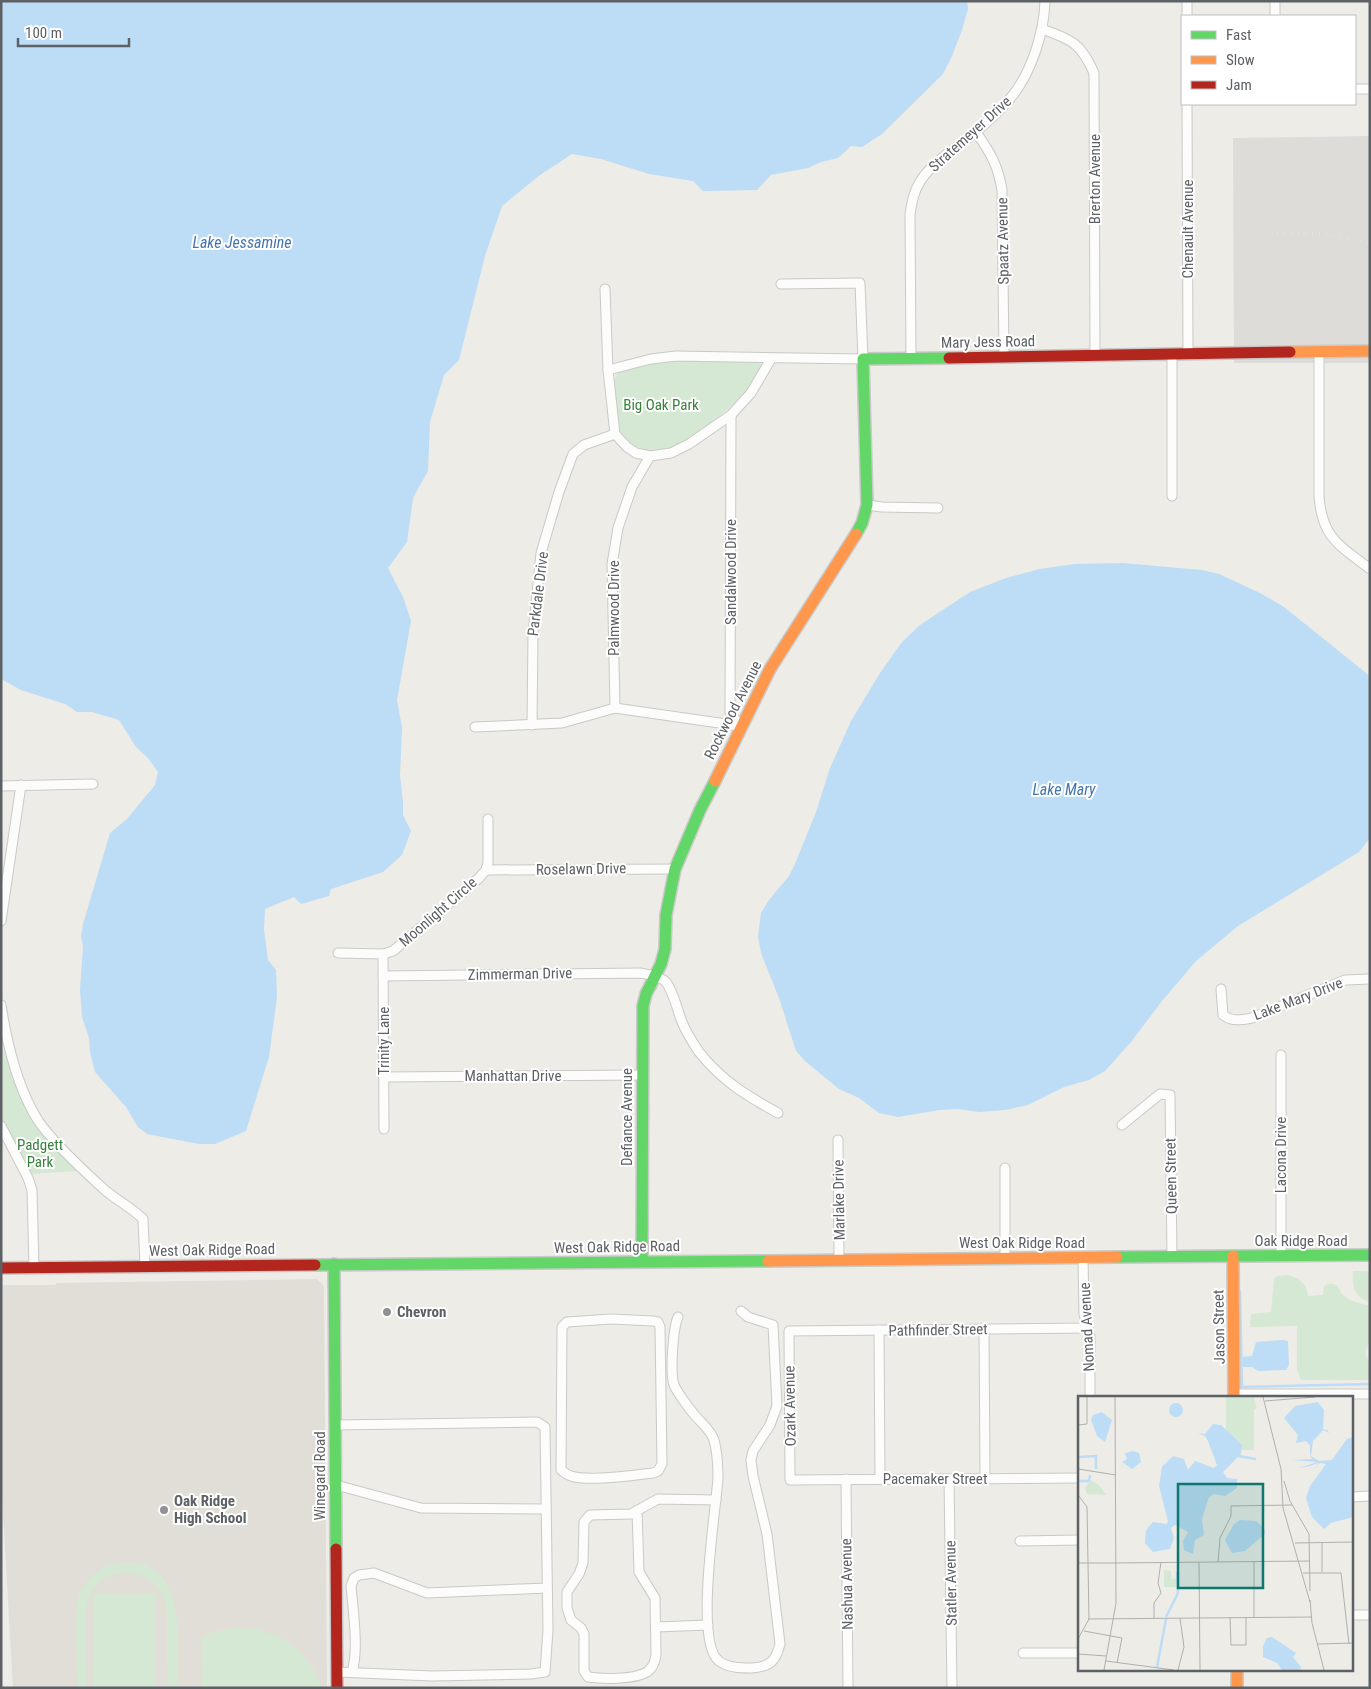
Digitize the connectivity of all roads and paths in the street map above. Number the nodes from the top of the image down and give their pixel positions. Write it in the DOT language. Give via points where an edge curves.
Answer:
graph roads {
  1 [pos="1045,1"];
  2 [pos="1187,1"];
  3 [pos="1275,1"];
  4 [pos="1187,15"];
  5 [pos="1275,15"];
  6 [pos="1042,29"];
  7 [pos="1370,88"];
  8 [pos="1356,89"];
  9 [pos="1187,105"];
  10 [pos="976,132"];
  11 [pos="781,284"];
  12 [pos="605,289"];
  13 [pos="1370,352"];
  14 [pos="1320,353"];
  15 [pos="1172,354"];
  16 [pos="1188,354"];
  17 [pos="1095,356"];
  18 [pos="1004,357"];
  19 [pos="911,358"];
  20 [pos="772,359"];
  21 [pos="863,359"];
  22 [pos="608,370"];
  23 [pos="731,415"];
  24 [pos="615,434"];
  25 [pos="650,456"];
  26 [pos="1172,496"];
  27 [pos="867,505"];
  28 [pos="938,508"];
  29 [pos="1370,569"];
  30 [pos="615,708"];
  31 [pos="532,725"];
  32 [pos="740,726"];
  33 [pos="475,727"];
  34 [pos="93,784"];
  35 [pos="21,785"];
  36 [pos="1,786"];
  37 [pos="488,819"];
  38 [pos="675,868"];
  39 [pos="486,870"];
  40 [pos="1,921"];
  41 [pos="338,953"];
  42 [pos="383,954"];
  43 [pos="384,976"];
  44 [pos="655,976"];
  45 [pos="1370,979"];
  46 [pos="1222,989"];
  47 [pos="1,1005"];
  48 [pos="3,1029"];
  49 [pos="1281,1055"];
  50 [pos="642,1075"];
  51 [pos="384,1077"];
  52 [pos="778,1113"];
  53 [pos="1122,1125"];
  54 [pos="1,1126"];
  55 [pos="384,1129"];
  56 [pos="838,1140"];
  57 [pos="1005,1168"];
  58 [pos="1370,1255"];
  59 [pos="1233,1256"];
  60 [pos="1281,1256"];
  61 [pos="1083,1257"];
  62 [pos="1172,1257"];
  63 [pos="1005,1258"];
  64 [pos="840,1259"];
  65 [pos="642,1262"];
  66 [pos="334,1264"];
  67 [pos="145,1266"];
  68 [pos="1,1268"];
  69 [pos="34,1268"];
  70 [pos="741,1311"];
  71 [pos="678,1317"];
  72 [pos="1087,1328"];
  73 [pos="984,1329"];
  74 [pos="879,1330"];
  75 [pos="789,1331"];
  76 [pos="1370,1394"];
  77 [pos="1090,1396"];
  78 [pos="1234,1396"];
  79 [pos="335,1425"];
  80 [pos="610,1477"];
  81 [pos="985,1478"];
  82 [pos="1078,1478"];
  83 [pos="880,1479"];
  84 [pos="948,1479"];
  85 [pos="790,1480"];
  86 [pos="846,1480"];
  87 [pos="336,1484"];
  88 [pos="1370,1496"];
  89 [pos="1354,1497"];
  90 [pos="716,1500"];
  91 [pos="546,1509"];
  92 [pos="637,1510"];
  93 [pos="1020,1540"];
  94 [pos="1078,1540"];
  95 [pos="547,1588"];
  96 [pos="1354,1615"];
  97 [pos="1370,1615"];
  98 [pos="708,1625"];
  99 [pos="656,1627"];
  100 [pos="1023,1653"];
  101 [pos="1078,1653"];
  102 [pos="337,1672"];
  103 [pos="352,1672"];
  104 [pos="1237,1672"];
  105 [pos="337,1688"];
  106 [pos="848,1688"];
  107 [pos="952,1688"];
  108 [pos="1237,1688"];
  1 -- 6 [label="street, Stratemeyer Drive"];
  2 -- 4 [label="street"];
  3 -- 5 [label="street"];
  6 -- 10 [label="street, Stratemeyer Drive" via="1014,93"];
  6 -- 17 [label="street, Brerton Avenue" via="1068,38 1079,47 1094,73"];
  7 -- 8 [label="street"];
  9 -- 16 [label="street, Chenault Avenue"];
  10 -- 18 [label="street, Spaatz Avenue" via="992,156 1002,190"];
  10 -- 19 [label="street, Stratemeyer Drive" via="931,167 914,195 910,214"];
  11 -- 21 [label="street, Rockwood Avenue" via="860,283"];
  12 -- 22 [label="street"];
  13 -- 14 [label="street, Mary Jess Road"];
  14 -- 16 [label="street, Mary Jess Road"];
  14 -- 29 [label="street" via="1320,511 1326,530 1334,540"];
  15 -- 16 [label="street, Mary Jess Road"];
  15 -- 17 [label="street, Mary Jess Road"];
  15 -- 26 [label="street"];
  17 -- 18 [label="street, Mary Jess Road"];
  18 -- 19 [label="street, Mary Jess Road"];
  19 -- 21 [label="street, Mary Jess Road"];
  20 -- 21 [label="street, Mary Jess Road"];
  20 -- 22 [label="street, Mary Jess Road" via="676,356"];
  20 -- 23 [label="street" via="751,392"];
  21 -- 27 [label="street, Rockwood Avenue"];
  22 -- 24 [label="street"];
  23 -- 25 [label="street" via="689,444"];
  23 -- 32 [label="street, Sandalwood Drive" via="730,712"];
  24 -- 25 [label="street" via="636,453"];
  24 -- 31 [label="street, Parkdale Drive" via="584,445 573,454 541,553 533,634"];
  25 -- 30 [label="street, Palmwood Drive" via="632,487 618,528 612,564"];
  27 -- 28 [label="street"];
  27 -- 32 [label="street, Rockwood Avenue" via="854,539 770,669"];
  30 -- 31 [label="street" via="562,723"];
  30 -- 32 [label="street"];
  31 -- 33 [label="street"];
  32 -- 38 [label="street, Rockwood Avenue"];
  34 -- 35 [label="street"];
  35 -- 36 [label="street"];
  35 -- 40 [label="street"];
  37 -- 39 [label="street, Moonlight Circle"];
  38 -- 39 [label="street, Roselawn Drive"];
  38 -- 44 [label="street, Rockwood Avenue" via="666,915 665,948"];
  39 -- 42 [label="street, Moonlight Circle" via="393,951"];
  41 -- 42 [label="street, Moonlight Circle"];
  42 -- 43 [label="street, Trinity Lane"];
  43 -- 44 [label="street, Zimmerman Drive" via="641,973"];
  43 -- 51 [label="street, Trinity Lane"];
  44 -- 50 [label="street, Defiance Avenue" via="643,1006"];
  44 -- 52 [label="street" via="665,982 698,1051 742,1093"];
  45 -- 46 [label="street, Lake Mary Drive" via="1345,980 1252,1018 1237,1020 1229,1020 1223,1015"];
  47 -- 48 [label="street"];
  48 -- 67 [label="street" via="24,1094 40,1122 107,1192 143,1219"];
  49 -- 60 [label="street, Lacona Drive"];
  50 -- 51 [label="street, Manhattan Drive"];
  50 -- 65 [label="street, Defiance Avenue"];
  51 -- 55 [label="street, Trinity Lane"];
  53 -- 62 [label="street, Queen Street" via="1160,1094 1170,1094"];
  54 -- 69 [label="street" via="32,1190"];
  56 -- 64 [label="street, Marlake Drive"];
  57 -- 63 [label="street"];
  58 -- 60 [label="street, Oak Ridge Road"];
  59 -- 60 [label="street, Oak Ridge Road"];
  59 -- 62 [label="street, West Oak Ridge Road"];
  59 -- 78 [label="street, Jason Street"];
  61 -- 62 [label="street, West Oak Ridge Road"];
  61 -- 63 [label="street, West Oak Ridge Road"];
  61 -- 72 [label="street, Nomad Avenue"];
  63 -- 64 [label="street, West Oak Ridge Road"];
  64 -- 65 [label="street, West Oak Ridge Road"];
  65 -- 66 [label="street, West Oak Ridge Road"];
  66 -- 67 [label="street, West Oak Ridge Road"];
  66 -- 79 [label="street, Winegard Road"];
  67 -- 69 [label="street, West Oak Ridge Road"];
  68 -- 69 [label="street, West Oak Ridge Road"];
  70 -- 98 [label="street" via="773,1325 778,1406 751,1460 771,1565 780,1644 777,1657 770,1664 758,1668 738,1668 717,1661 711,1649"];
  71 -- 90 [label="street" via="673,1336 674,1385 714,1438 718,1476"];
  72 -- 73 [label="street, Pathfinder Street"];
  72 -- 77 [label="street, Nomad Avenue" via="1090,1336"];
  73 -- 74 [label="street, Pathfinder Street"];
  73 -- 81 [label="street"];
  74 -- 75 [label="street, Pathfinder Street"];
  74 -- 83 [label="street"];
  75 -- 85 [label="street, Ozark Avenue"];
  76 -- 78 [label="street"];
  79 -- 87 [label="street, Winegard Road"];
  79 -- 91 [label="street" via="537,1422 545,1427"];
  80 -- 80 [label="street" via="653,1473 662,1464 658,1322 612,1319 573,1321 562,1326 561,1470 577,1478"];
  81 -- 82 [label="street, Pacemaker Street"];
  81 -- 84 [label="street, Pacemaker Street"];
  83 -- 84 [label="street, Pacemaker Street"];
  83 -- 86 [label="street, Pacemaker Street"];
  84 -- 107 [label="street, Statler Avenue"];
  85 -- 86 [label="street, Pacemaker Street"];
  86 -- 106 [label="street, Nashua Avenue"];
  87 -- 91 [label="street" via="421,1508"];
  87 -- 102 [label="street, Winegard Road"];
  88 -- 89 [label="street"];
  90 -- 92 [label="street" via="658,1499"];
  90 -- 98 [label="street" via="706,1603"];
  91 -- 95 [label="street"];
  92 -- 99 [label="street" via="639,1572 655,1598"];
  92 -- 99 [label="street" via="631,1514 590,1515 584,1522 583,1563 580,1574 567,1592 567,1608 571,1620 584,1634 584,1671 588,1677 635,1677 647,1672 654,1664"];
  93 -- 94 [label="street"];
  95 -- 103 [label="street" via="545,1672 432,1676"];
  95 -- 103 [label="street" via="427,1593 374,1573 359,1575 351,1586 355,1648"];
  96 -- 97 [label="street"];
  98 -- 99 [label="street"];
  100 -- 101 [label="street"];
  102 -- 103 [label="street"];
  102 -- 105 [label="street, Winegard Road"];
  104 -- 108 [label="street"];
}
